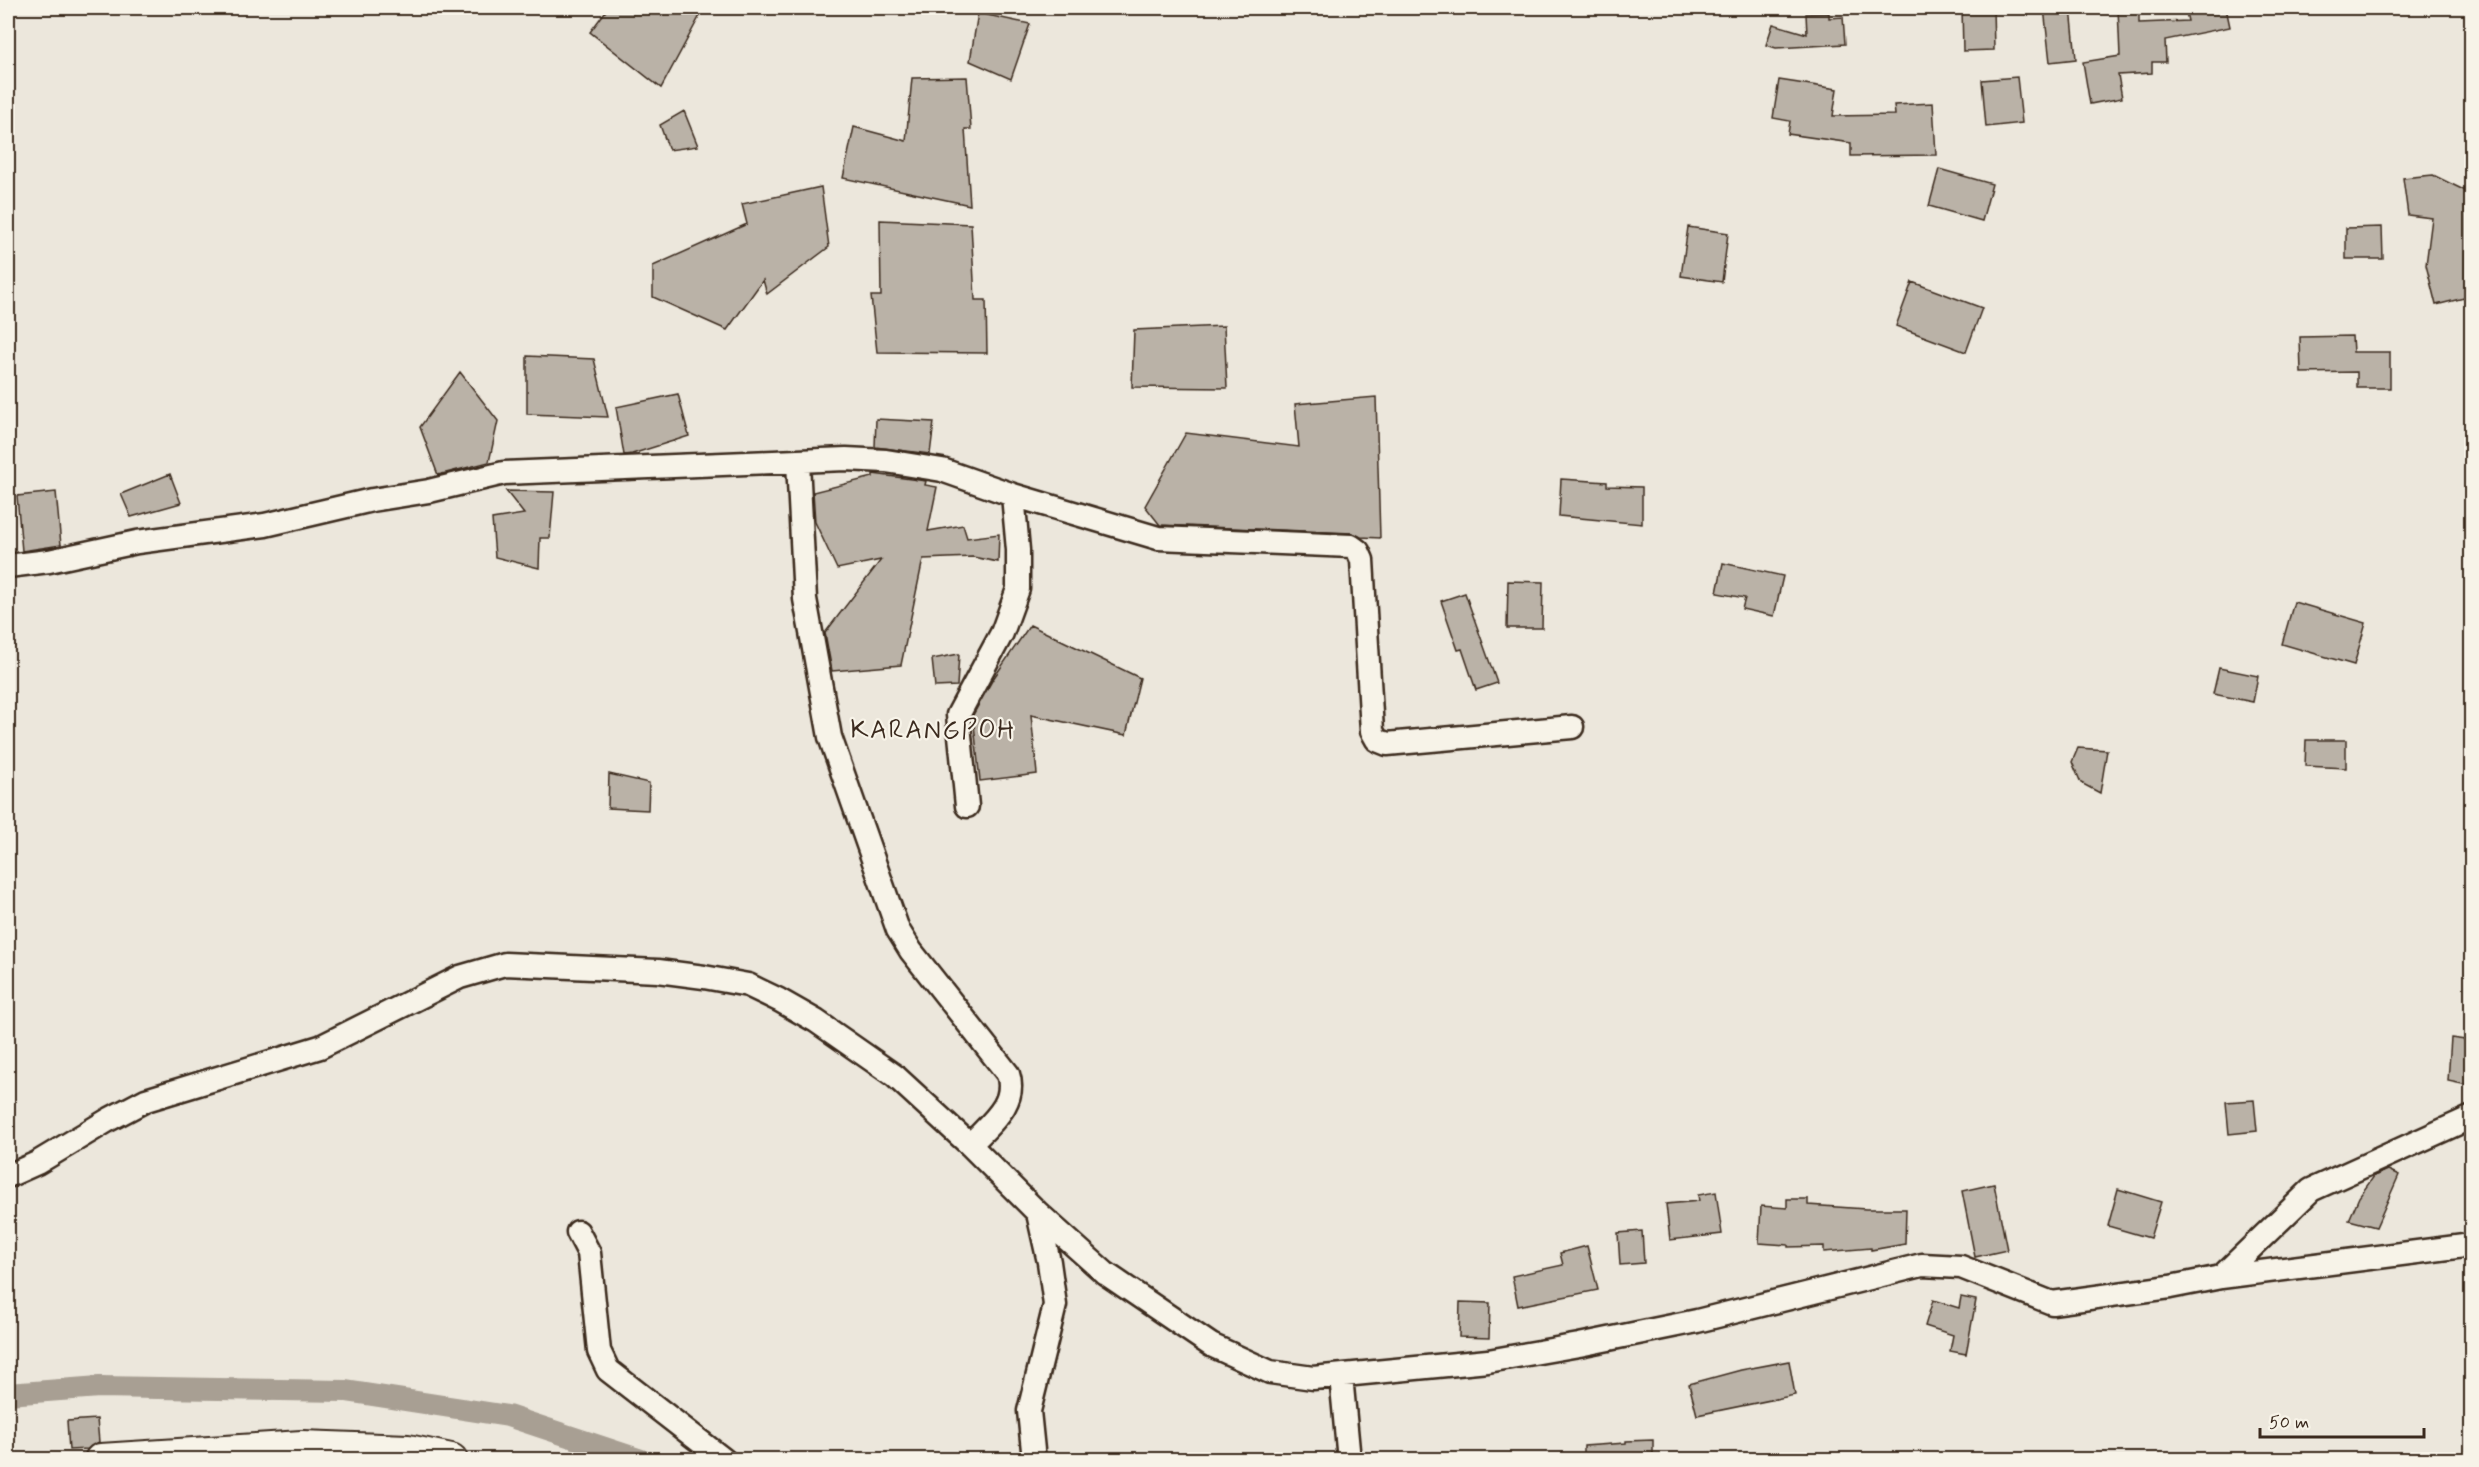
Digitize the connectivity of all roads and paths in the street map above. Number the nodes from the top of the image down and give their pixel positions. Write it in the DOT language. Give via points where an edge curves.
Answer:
graph roads {
  1 [pos="798,462"];
  2 [pos="1013,495"];
  3 [pos="8,566"];
  4 [pos="1572,727"];
  5 [pos="968,806"];
  6 [pos="2472,1117"];
  7 [pos="970,1145"];
  8 [pos="8,1176"];
  9 [pos="1038,1213"];
  10 [pos="578,1232"];
  11 [pos="2472,1245"];
  12 [pos="2221,1277"];
  13 [pos="1341,1376"];
  14 [pos="101,1460"];
  15 [pos="452,1460"];
  16 [pos="724,1460"];
  17 [pos="1034,1460"];
  18 [pos="1349,1460"];
  1 -- 2 [label="street" via="886,461 942,470"];
  1 -- 3 [label="street" via="504,473 265,525 137,542"];
  1 -- 7 [label="street" via="805,598 830,737 897,930 1010,1081 1008,1103"];
  2 -- 4 [label="street" via="1158,538 1351,546 1362,560 1372,731 1377,740 1387,744"];
  2 -- 5 [label="street" via="1018,589 1003,632 958,715"];
  6 -- 12 [label="street" via="2311,1190"];
  7 -- 8 [label="street" via="895,1076 816,1022 748,985 658,971 505,964 460,977 320,1047 146,1100"];
  7 -- 9 [label="street"];
  9 -- 13 [label="street" via="1105,1273 1211,1345 1270,1372 1313,1378"];
  9 -- 17 [label="street" via="1055,1305 1029,1411"];
  10 -- 16 [label="street" via="589,1253 599,1351 604,1364"];
  11 -- 12 [label="street"];
  12 -- 13 [label="street" via="2062,1303 2043,1301 1961,1267 1922,1265 1697,1321 1579,1345 1488,1361"];
  13 -- 18 [label="street"];
  14 -- 15 [label="main road" via="302,1447 408,1451"];
}
